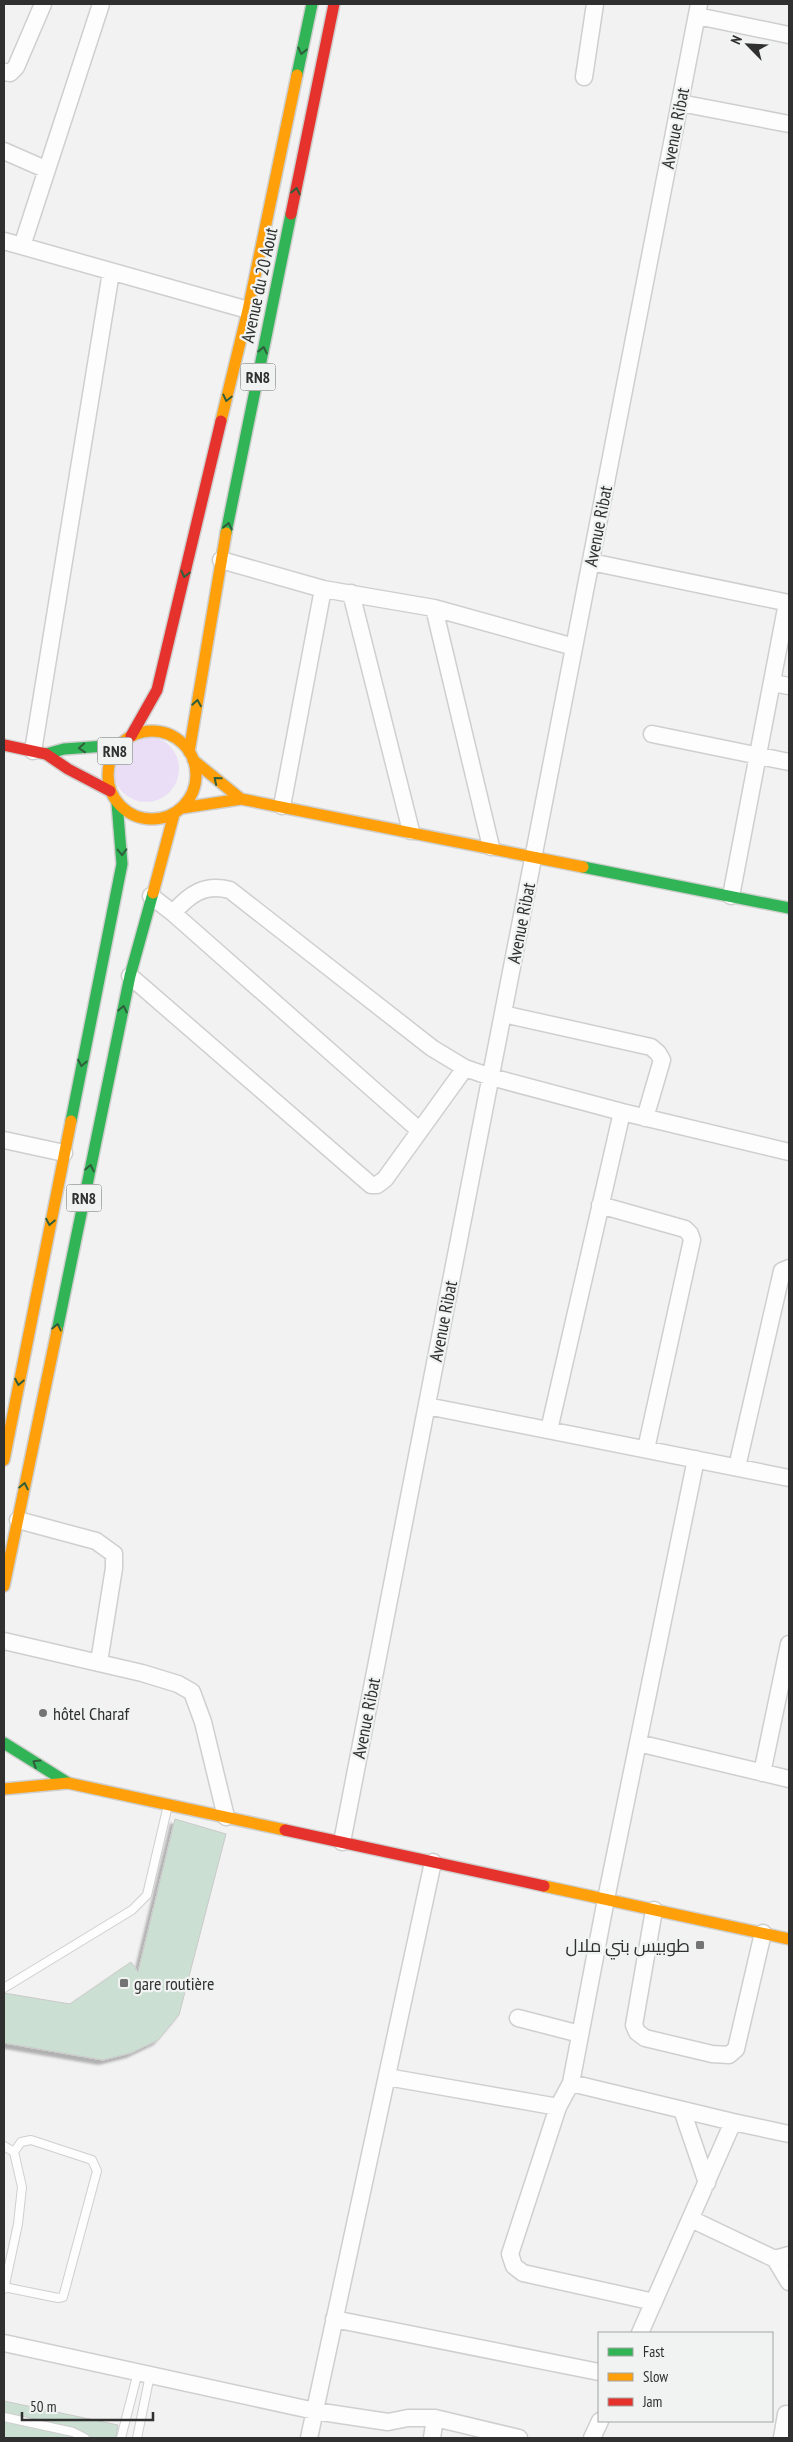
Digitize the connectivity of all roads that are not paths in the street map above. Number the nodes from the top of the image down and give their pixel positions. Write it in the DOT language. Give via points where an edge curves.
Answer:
graph roads {
  1 [pos="43,4"];
  2 [pos="101,4"];
  3 [pos="312,4"];
  4 [pos="334,4"];
  5 [pos="595,4"];
  6 [pos="698,10"];
  7 [pos="789,34"];
  8 [pos="4,72"];
  9 [pos="584,78"];
  10 [pos="680,103"];
  11 [pos="789,124"];
  12 [pos="4,151"];
  13 [pos="45,169"];
  14 [pos="4,241"];
  15 [pos="22,246"];
  16 [pos="111,272"];
  17 [pos="248,310"];
  18 [pos="221,560"];
  19 [pos="591,562"];
  20 [pos="323,588"];
  21 [pos="352,593"];
  22 [pos="788,603"];
  23 [pos="434,608"];
  24 [pos="574,646"];
  25 [pos="772,683"];
  26 [pos="789,686"];
  27 [pos="652,734"];
  28 [pos="130,736"];
  29 [pos="4,744"];
  30 [pos="120,745"];
  31 [pos="39,752"];
  32 [pos="758,755"];
  33 [pos="191,756"];
  34 [pos="789,762"];
  35 [pos="110,791"];
  36 [pos="241,799"];
  37 [pos="117,803"];
  38 [pos="282,806"];
  39 [pos="178,811"];
  40 [pos="412,831"];
  41 [pos="491,847"];
  42 [pos="534,856"];
  43 [pos="150,896"];
  44 [pos="731,896"];
  45 [pos="789,908"];
  46 [pos="172,913"];
  47 [pos="130,976"];
  48 [pos="503,1014"];
  49 [pos="465,1068"];
  50 [pos="491,1077"];
  51 [pos="622,1112"];
  52 [pos="646,1118"];
  53 [pos="419,1130"];
  54 [pos="4,1140"];
  55 [pos="789,1152"];
  56 [pos="64,1153"];
  57 [pos="600,1205"];
  58 [pos="789,1268"];
  59 [pos="427,1406"];
  60 [pos="549,1430"];
  61 [pos="646,1449"];
  62 [pos="696,1459"];
  63 [pos="4,1460"];
  64 [pos="737,1468"];
  65 [pos="789,1478"];
  66 [pos="18,1520"];
  67 [pos="4,1586"];
  68 [pos="4,1641"];
  69 [pos="789,1644"];
  70 [pos="99,1662"];
  71 [pos="4,1743"];
  72 [pos="638,1743"];
  73 [pos="762,1772"];
  74 [pos="789,1779"];
  75 [pos="68,1783"];
  76 [pos="4,1789"];
  77 [pos="168,1805"];
  78 [pos="226,1817"];
  79 [pos="342,1842"];
  80 [pos="433,1862"];
  81 [pos="606,1899"];
  82 [pos="654,1910"];
  83 [pos="763,1933"];
  84 [pos="789,1939"];
  85 [pos="4,1988"];
  86 [pos="518,2018"];
  87 [pos="580,2034"];
  88 [pos="386,2077"];
  89 [pos="571,2083"];
  90 [pos="558,2107"];
  91 [pos="682,2110"];
  92 [pos="733,2122"];
  93 [pos="789,2134"];
  94 [pos="4,2146"];
  95 [pos="14,2152"];
  96 [pos="706,2183"];
  97 [pos="691,2219"];
  98 [pos="782,2256"];
  99 [pos="789,2282"];
  100 [pos="4,2288"];
  101 [pos="654,2302"];
  102 [pos="334,2319"];
  103 [pos="640,2332"];
  104 [pos="4,2343"];
  105 [pos="598,2372"];
  106 [pos="144,2374"];
  107 [pos="314,2411"];
  108 [pos="782,2413"];
  109 [pos="4,2417"];
  110 [pos="435,2418"];
  111 [pos="600,2422"];
  112 [pos="85,2438"];
  113 [pos="121,2438"];
  114 [pos="136,2438"];
  115 [pos="309,2438"];
  116 [pos="432,2438"];
  117 [pos="519,2438"];
  118 [pos="592,2438"];
  119 [pos="782,2438"];
  1 -- 8 [label="street" via="16,67 10,73"];
  2 -- 13 [label="street"];
  3 -- 17 [label="main road, Avenue du 20 Aout / RN8, one-way"];
  18 -- 4 [label="main road, Avenue du 20 Aout / RN8, one-way"];
  5 -- 9 [label="street"];
  6 -- 7 [label="street"];
  6 -- 10 [label="street, Avenue Ribat"];
  10 -- 11 [label="street"];
  10 -- 19 [label="street, Avenue Ribat"];
  12 -- 13 [label="street"];
  13 -- 15 [label="street"];
  14 -- 15 [label="street"];
  15 -- 16 [label="street"];
  16 -- 17 [label="street"];
  16 -- 31 [label="street"];
  17 -- 28 [label="main road, Avenue du 20 Aout / RN8, one-way" via="157,690"];
  18 -- 20 [label="street"];
  33 -- 18 [label="main road, Avenue du 20 Aout / RN8, one-way"];
  19 -- 22 [label="street"];
  19 -- 24 [label="street, Avenue Ribat"];
  20 -- 21 [label="street"];
  20 -- 38 [label="street"];
  21 -- 23 [label="street"];
  21 -- 40 [label="street"];
  22 -- 25 [label="street"];
  23 -- 24 [label="street"];
  23 -- 41 [label="street"];
  24 -- 42 [label="street, Avenue Ribat"];
  25 -- 26 [label="street"];
  25 -- 32 [label="street"];
  27 -- 32 [label="street"];
  28 -- 30 [label="main road, RN8"];
  28 -- 33 [label="main road, RN8" via="141,732 163,732 173,736"];
  29 -- 31 [label="main road"];
  30 -- 31 [label="main road, one-way"];
  30 -- 35 [label="main road, RN8" via="108,766"];
  31 -- 35 [label="main road"];
  32 -- 34 [label="street"];
  32 -- 44 [label="street"];
  36 -- 33 [label="main road, one-way"];
  33 -- 39 [label="main road, RN8" via="196,770 193,791"];
  35 -- 37 [label="main road, RN8"];
  36 -- 38 [label="main road"];
  36 -- 39 [label="main road"];
  37 -- 39 [label="main road, RN8" via="139,818 157,819"];
  37 -- 56 [label="main road, RN8, one-way" via="122,864"];
  38 -- 40 [label="main road"];
  39 -- 43 [label="main road, RN8"];
  40 -- 41 [label="main road"];
  41 -- 42 [label="main road"];
  42 -- 44 [label="main road"];
  42 -- 48 [label="street, Avenue Ribat"];
  43 -- 46 [label="street"];
  43 -- 47 [label="main road, RN8"];
  44 -- 45 [label="main road"];
  46 -- 49 [label="street" via="200,889 220,887 230,890 432,1048"];
  46 -- 53 [label="street"];
  47 -- 53 [label="street" via="371,1185 385,1179"];
  66 -- 47 [label="main road, RN8, one-way"];
  48 -- 50 [label="street, Avenue Ribat"];
  48 -- 52 [label="street" via="651,1047 662,1060"];
  49 -- 50 [label="street"];
  49 -- 53 [label="street"];
  50 -- 51 [label="street"];
  50 -- 59 [label="street, Avenue Ribat"];
  51 -- 52 [label="street"];
  51 -- 57 [label="street"];
  52 -- 55 [label="street"];
  54 -- 56 [label="street"];
  56 -- 63 [label="main road, RN8, one-way"];
  57 -- 60 [label="street"];
  57 -- 61 [label="street" via="685,1229 692,1240"];
  58 -- 64 [label="street" via="782,1271"];
  59 -- 60 [label="street"];
  59 -- 79 [label="street, Avenue Ribat"];
  60 -- 61 [label="street"];
  61 -- 62 [label="street"];
  62 -- 64 [label="street"];
  62 -- 72 [label="street"];
  64 -- 65 [label="street"];
  66 -- 67 [label="main road, RN8"];
  66 -- 70 [label="street" via="96,1541 114,1554"];
  68 -- 70 [label="street"];
  69 -- 73 [label="street"];
  70 -- 78 [label="street" via="154,1676 192,1692 203,1722"];
  75 -- 71 [label="main road, one-way"];
  72 -- 73 [label="street"];
  72 -- 81 [label="street"];
  73 -- 74 [label="street"];
  75 -- 76 [label="main road"];
  75 -- 77 [label="main road"];
  77 -- 78 [label="main road"];
  77 -- 85 [label="lane" via="147,1895 132,1910"];
  78 -- 79 [label="main road"];
  79 -- 80 [label="main road"];
  80 -- 81 [label="main road"];
  80 -- 88 [label="street"];
  81 -- 82 [label="main road"];
  81 -- 87 [label="street"];
  82 -- 83 [label="main road"];
  82 -- 83 [label="street" via="634,2025 637,2032 646,2038 712,2054 729,2055 736,2049"];
  83 -- 84 [label="main road"];
  86 -- 87 [label="street"];
  87 -- 89 [label="street"];
  88 -- 90 [label="street"];
  88 -- 102 [label="street"];
  89 -- 90 [label="street"];
  89 -- 91 [label="street"];
  90 -- 101 [label="street" via="510,2254 514,2266 523,2273"];
  91 -- 92 [label="street"];
  91 -- 96 [label="street"];
  92 -- 93 [label="street"];
  92 -- 96 [label="street"];
  94 -- 95 [label="lane"];
  95 -- 100 [label="lane" via="22,2187 18,2224"];
  95 -- 100 [label="lane" via="21,2142 30,2140 92,2160 97,2171 63,2296 58,2298"];
  96 -- 97 [label="street"];
  97 -- 98 [label="street"];
  97 -- 101 [label="street"];
  98 -- 99 [label="street"];
  101 -- 103 [label="street"];
  102 -- 105 [label="street"];
  102 -- 107 [label="street"];
  104 -- 106 [label="street"];
  106 -- 107 [label="street"];
  106 -- 113 [label="lane"];
  106 -- 114 [label="lane"];
  107 -- 110 [label="street" via="388,2422"];
  107 -- 115 [label="street"];
  108 -- 119 [label="street"];
  109 -- 112 [label="lane" via="73,2432"];
  110 -- 116 [label="street"];
  110 -- 117 [label="street"];
  111 -- 118 [label="street"];
}
